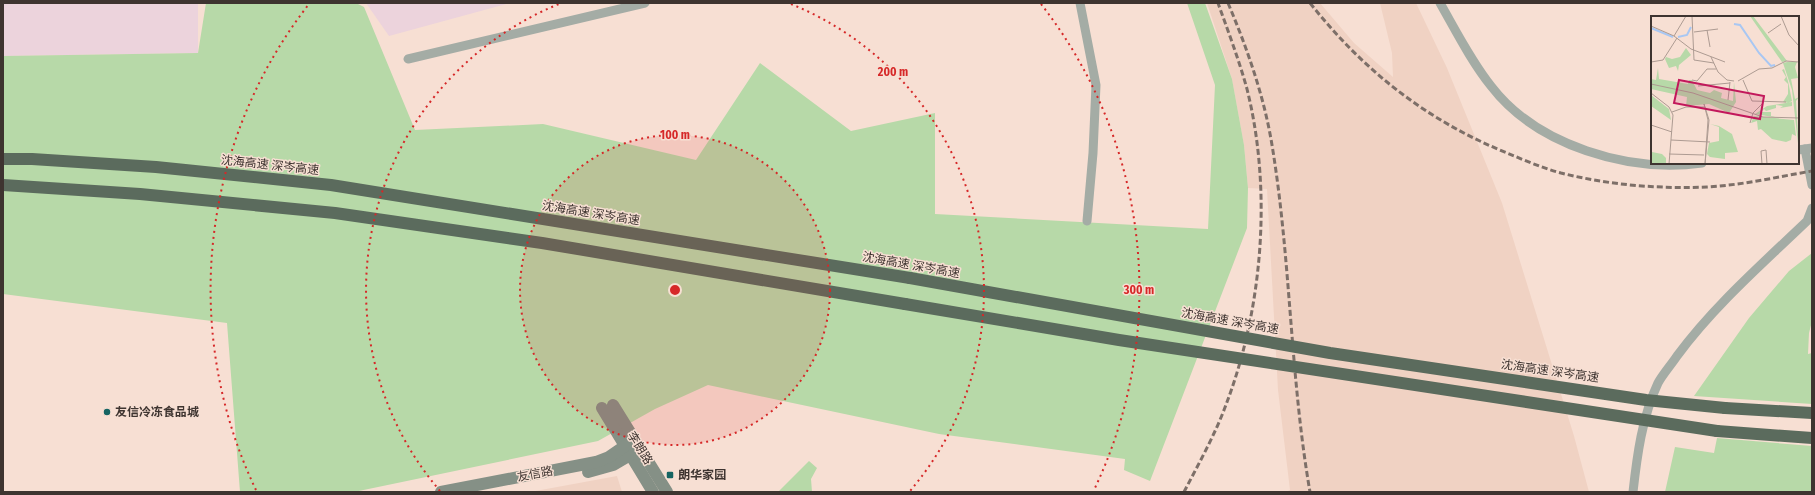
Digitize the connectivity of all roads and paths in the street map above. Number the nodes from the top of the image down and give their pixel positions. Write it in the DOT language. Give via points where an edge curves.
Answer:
graph roads {
  1 [pos="644,3"];
  2 [pos="1080,3"];
  3 [pos="1440,3"];
  4 [pos="408,59"];
  5 [pos="1805,149"];
  6 [pos="3,159"];
  7 [pos="1651,164"];
  8 [pos="1652,164"];
  9 [pos="1695,164"];
  10 [pos="1812,185"];
  11 [pos="3,186"];
  12 [pos="1812,208"];
  13 [pos="1087,221"];
  14 [pos="1812,412"];
  15 [pos="1812,438"];
  16 [pos="628,450"];
  17 [pos="441,492"];
  18 [pos="487,492"];
  19 [pos="653,492"];
  20 [pos="667,492"];
  21 [pos="1633,492"];
  1 -- 4 [label="street"];
  2 -- 13 [label="street" via="1096,85"];
  3 -- 7 [label="street" via="1491,87 1515,112 1544,132 1575,147 1618,159"];
  5 -- 10 [label="street"];
  6 -- 14 [label="highway, 沈海高速 深岑高速, bridge" via="156,167 331,185 910,278 1330,353 1646,400 1725,408"];
  8 -- 9 [label="street"];
  11 -- 15 [label="highway, bridge" via="140,194 335,213 542,243 1134,343 1717,431"];
  12 -- 21 [label="street" via="1807,221 1742,282 1691,338 1658,382 1646,419"];
  16 -- 17 [label="street, 友信路" via="596,462"];
  16 -- 18 [label="street, 友信路" via="613,465 600,469"];
  16 -- 19 [label="street, 李朗路"];
  16 -- 20 [label="street, 李朗路" via="607,406"];
}
